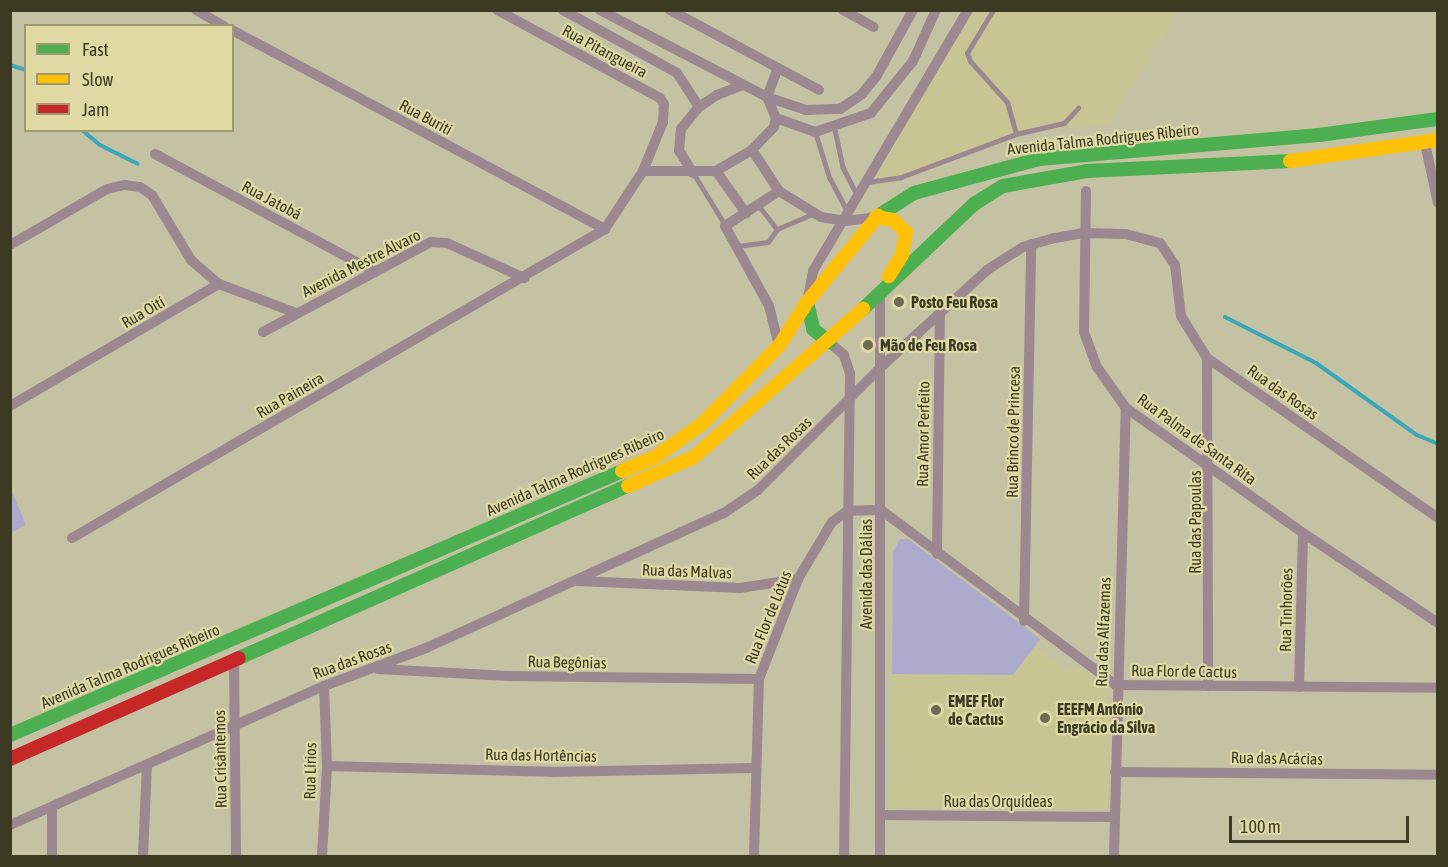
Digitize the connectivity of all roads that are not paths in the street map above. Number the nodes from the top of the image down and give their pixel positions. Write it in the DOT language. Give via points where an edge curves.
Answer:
graph roads {
  1 [pos="196,10"];
  2 [pos="497,10"];
  3 [pos="563,10"];
  4 [pos="600,10"];
  5 [pos="670,10"];
  6 [pos="843,10"];
  7 [pos="913,10"];
  8 [pos="936,10"];
  9 [pos="968,10"];
  10 [pos="993,10"];
  11 [pos="220,24"];
  12 [pos="874,27"];
  13 [pos="234,31"];
  14 [pos="777,69"];
  15 [pos="741,86"];
  16 [pos="819,90"];
  17 [pos="767,97"];
  18 [pos="699,107"];
  19 [pos="1078,108"];
  20 [pos="776,118"];
  21 [pos="1437,119"];
  22 [pos="834,127"];
  23 [pos="815,132"];
  24 [pos="1016,134"];
  25 [pos="1431,141"];
  26 [pos="752,150"];
  27 [pos="679,151"];
  28 [pos="155,154"];
  29 [pos="668,170"];
  30 [pos="643,171"];
  31 [pos="716,171"];
  32 [pos="693,173"];
  33 [pos="867,182"];
  34 [pos="779,191"];
  35 [pos="1086,191"];
  36 [pos="858,198"];
  37 [pos="1437,203"];
  38 [pos="758,205"];
  39 [pos="746,213"];
  40 [pos="813,214"];
  41 [pos="876,217"];
  42 [pos="847,218"];
  43 [pos="725,226"];
  44 [pos="777,229"];
  45 [pos="605,230"];
  46 [pos="1084,233"];
  47 [pos="1031,244"];
  48 [pos="10,245"];
  49 [pos="736,246"];
  50 [pos="375,272"];
  51 [pos="524,278"];
  52 [pos="219,284"];
  53 [pos="880,291"];
  54 [pos="807,302"];
  55 [pos="296,313"];
  56 [pos="940,314"];
  57 [pos="262,332"];
  58 [pos="829,342"];
  59 [pos="779,346"];
  60 [pos="1207,357"];
  61 [pos="882,366"];
  62 [pos="849,400"];
  63 [pos="10,406"];
  64 [pos="1126,408"];
  65 [pos="1210,468"];
  66 [pos="881,510"];
  67 [pos="847,511"];
  68 [pos="1437,518"];
  69 [pos="1303,533"];
  70 [pos="72,538"];
  71 [pos="937,554"];
  72 [pos="798,579"];
  73 [pos="575,581"];
  74 [pos="1024,621"];
  75 [pos="1437,622"];
  76 [pos="234,661"];
  77 [pos="375,668"];
  78 [pos="759,679"];
  79 [pos="1116,685"];
  80 [pos="324,686"];
  81 [pos="1208,686"];
  82 [pos="1299,687"];
  83 [pos="1437,688"];
  84 [pos="235,724"];
  85 [pos="10,735"];
  86 [pos="10,759"];
  87 [pos="147,766"];
  88 [pos="327,766"];
  89 [pos="754,768"];
  90 [pos="1115,772"];
  91 [pos="1437,775"];
  92 [pos="52,809"];
  93 [pos="880,815"];
  94 [pos="1115,817"];
  95 [pos="10,825"];
  96 [pos="52,856"];
  97 [pos="142,856"];
  98 [pos="236,856"];
  99 [pos="322,856"];
  100 [pos="754,856"];
  101 [pos="844,856"];
  102 [pos="880,856"];
  103 [pos="1114,856"];
  1 -- 11 [label="street"];
  2 -- 30 [label="street, Rua Pitangueira" via="660,98 664,104 663,122"];
  3 -- 18 [label="street" via="677,73"];
  4 -- 15 [label="street"];
  5 -- 14 [label="street"];
  6 -- 12 [label="street"];
  7 -- 17 [label="street" via="876,77 853,102 821,113"];
  8 -- 22 [label="street" via="913,61 881,105 871,113"];
  9 -- 33 [label="street"];
  10 -- 24 [label="lane" via="968,52 970,61 1007,102"];
  13 -- 45 [label="street, Rua Buriti"];
  14 -- 16 [label="street"];
  14 -- 17 [label="street"];
  15 -- 17 [label="street"];
  15 -- 18 [label="street"];
  17 -- 20 [label="street"];
  18 -- 27 [label="street" via="681,129"];
  19 -- 24 [label="lane" via="1064,123"];
  20 -- 23 [label="street"];
  20 -- 26 [label="street" via="774,127"];
  21 -- 41 [label="main road, Avenida Talma Rodrigues Ribeiro" via="1319,135 1039,159 914,193"];
  22 -- 23 [label="street"];
  22 -- 36 [label="lane" via="842,166"];
  23 -- 42 [label="lane"];
  24 -- 33 [label="lane" via="901,177"];
  25 -- 37 [label="street"];
  25 -- 53 [label="main road, Avenida Talma Rodrigues Ribeiro" via="1302,160 1087,171 1003,186 974,204"];
  26 -- 31 [label="street"];
  26 -- 34 [label="street"];
  27 -- 29 [label="street"];
  27 -- 32 [label="street"];
  28 -- 50 [label="street, Rua Jatobá"];
  29 -- 30 [label="street"];
  29 -- 32 [label="street"];
  30 -- 45 [label="street"];
  31 -- 32 [label="street"];
  31 -- 39 [label="street"];
  32 -- 43 [label="lane"];
  33 -- 36 [label="street"];
  34 -- 38 [label="street"];
  34 -- 40 [label="street"];
  35 -- 46 [label="street, Rua Palma de Santa Rita"];
  36 -- 42 [label="street"];
  38 -- 39 [label="street"];
  38 -- 44 [label="lane"];
  39 -- 43 [label="street"];
  40 -- 42 [label="street"];
  40 -- 44 [label="lane"];
  41 -- 42 [label="street"];
  41 -- 53 [label="main road" via="893,220 906,232 902,255"];
  41 -- 54 [label="main road, Avenida Talma Rodrigues Ribeiro"];
  42 -- 54 [label="street" via="813,271"];
  43 -- 49 [label="street"];
  44 -- 49 [label="lane" via="768,242"];
  45 -- 51 [label="street"];
  46 -- 47 [label="street, Rua das Rosas"];
  46 -- 60 [label="street, Rua das Rosas" via="1126,234 1160,243 1175,265 1181,316"];
  46 -- 64 [label="street, Rua Palma de Santa Rita" via="1084,332 1097,367"];
  47 -- 56 [label="street, Rua das Rosas" via="987,270"];
  47 -- 74 [label="street, Rua Brinco de Princesa"];
  48 -- 52 [label="street" via="107,189 140,187 152,195 191,260"];
  49 -- 59 [label="street" via="769,306"];
  50 -- 51 [label="street, Avenida Mestre Álvaro" via="430,242 447,243"];
  50 -- 55 [label="street, Avenida Mestre Álvaro"];
  51 -- 70 [label="street, Rua Paineira"];
  52 -- 55 [label="street"];
  52 -- 63 [label="street, Rua Oití"];
  53 -- 58 [label="main road, Avenida Talma Rodrigues Ribeiro"];
  53 -- 61 [label="street, Avenida das Dálias"];
  54 -- 58 [label="main road" via="813,329"];
  54 -- 59 [label="main road, Avenida Talma Rodrigues Ribeiro"];
  55 -- 57 [label="street, Avenida Mestre Álvaro"];
  56 -- 61 [label="street, Rua das Rosas"];
  56 -- 71 [label="street, Rua Amor Perfeito"];
  58 -- 62 [label="street, Avenida das Dálias" via="848,363"];
  58 -- 76 [label="main road, Avenida Talma Rodrigues Ribeiro" via="716,441 668,472"];
  59 -- 85 [label="main road, Avenida Talma Rodrigues Ribeiro" via="702,424 655,457"];
  60 -- 65 [label="street, Rua das Papoulas"];
  60 -- 68 [label="street, Rua das Rosas"];
  61 -- 62 [label="street, Rua das Rosas"];
  61 -- 66 [label="street, Avenida das Dálias"];
  62 -- 67 [label="street, Avenida das Dálias"];
  62 -- 73 [label="street, Rua das Rosas" via="758,490 733,508"];
  64 -- 65 [label="street, Rua Palma de Santa Rita"];
  64 -- 79 [label="street, Rua das Alfazemas"];
  65 -- 69 [label="street, Rua Palma de Santa Rita"];
  65 -- 81 [label="street, Rua das Papoulas"];
  66 -- 67 [label="street"];
  66 -- 71 [label="street, Rua Flor de Cactus"];
  66 -- 93 [label="street, Avenida das Dálias"];
  67 -- 72 [label="street, Rua Flor de Lótus" via="832,522"];
  67 -- 101 [label="street, Avenida das Dálias"];
  69 -- 75 [label="street, Rua Palma de Santa Rita"];
  69 -- 82 [label="street, Rua Tinhorões"];
  71 -- 74 [label="street, Rua Flor de Cactus"];
  72 -- 73 [label="street, Rua das Malvas" via="729,588"];
  72 -- 78 [label="street, Rua Flor de Lótus"];
  73 -- 77 [label="street, Rua das Rosas"];
  74 -- 79 [label="street, Rua Flor de Cactus"];
  76 -- 84 [label="street, Rua Crisântemos"];
  76 -- 86 [label="main road, Avenida Talma Rodrigues Ribeiro"];
  77 -- 78 [label="street, Rua Begônias" via="509,676"];
  77 -- 80 [label="street, Rua das Rosas"];
  78 -- 89 [label="street, Rua Flor de Lótus"];
  79 -- 81 [label="street, Rua Flor de Cactus"];
  79 -- 90 [label="street, Rua das Alfazemas"];
  80 -- 84 [label="street, Rua das Rosas"];
  80 -- 88 [label="street, Rua Lírios"];
  81 -- 82 [label="street, Rua Flor de Cactus"];
  82 -- 83 [label="street, Rua Flor de Cactus"];
  84 -- 87 [label="street, Rua das Rosas"];
  84 -- 98 [label="street, Rua Crisântemos"];
  87 -- 92 [label="street, Rua das Rosas"];
  87 -- 97 [label="street"];
  88 -- 89 [label="street, Rua das Hortências" via="551,772"];
  88 -- 99 [label="street, Rua Lírios"];
  89 -- 100 [label="street, Rua Flor de Lótus"];
  90 -- 91 [label="street, Rua das Acácias"];
  90 -- 94 [label="street, Rua das Alfazemas"];
  92 -- 95 [label="street, Rua das Rosas"];
  92 -- 96 [label="street"];
  93 -- 94 [label="street, Rua das Orquídeas"];
  93 -- 102 [label="street, Avenida das Dálias"];
  94 -- 103 [label="street, Rua das Alfazemas"];
}
